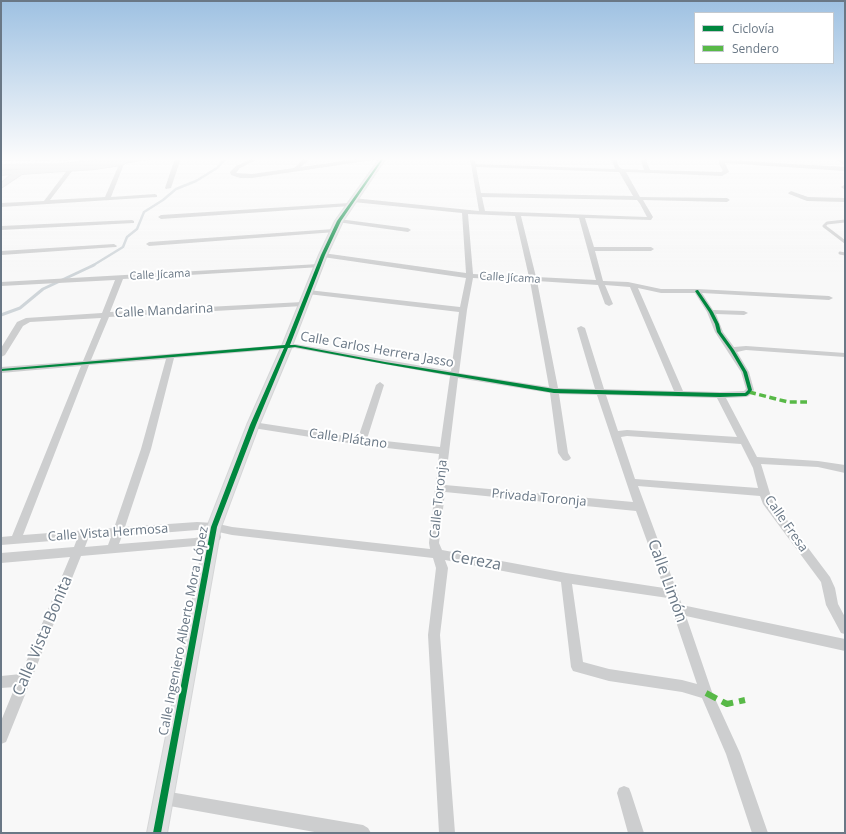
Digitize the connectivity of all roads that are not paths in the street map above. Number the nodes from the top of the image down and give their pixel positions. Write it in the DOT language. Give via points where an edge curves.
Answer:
graph roads {
  1 [pos="478,196"];
  2 [pos="50,197"];
  3 [pos="140,197"];
  4 [pos="355,197"];
  5 [pos="515,197"];
  6 [pos="637,197"];
  7 [pos="801,197"];
  8 [pos="830,197"];
  9 [pos="107,199"];
  10 [pos="639,200"];
  11 [pos="727,200"];
  12 [pos="832,200"];
  13 [pos="845,200"];
  14 [pos="46,202"];
  15 [pos="351,203"];
  16 [pos="1,204"];
  17 [pos="465,212"];
  18 [pos="482,213"];
  19 [pos="518,215"];
  20 [pos="161,217"];
  21 [pos="582,217"];
  22 [pos="339,221"];
  23 [pos="845,221"];
  24 [pos="132,222"];
  25 [pos="1,228"];
  26 [pos="408,230"];
  27 [pos="334,231"];
  28 [pos="845,242"];
  29 [pos="149,244"];
  30 [pos="114,246"];
  31 [pos="592,249"];
  32 [pos="651,249"];
  33 [pos="1,253"];
  34 [pos="840,253"];
  35 [pos="845,254"];
  36 [pos="323,255"];
  37 [pos="319,266"];
  38 [pos="470,276"];
  39 [pos="120,277"];
  40 [pos="533,280"];
  41 [pos="600,282"];
  42 [pos="1,284"];
  43 [pos="633,285"];
  44 [pos="697,291"];
  45 [pos="308,292"];
  46 [pos="829,298"];
  47 [pos="303,304"];
  48 [pos="609,304"];
  49 [pos="464,310"];
  50 [pos="711,312"];
  51 [pos="744,314"];
  52 [pos="106,315"];
  53 [pos="581,328"];
  54 [pos="287,346"];
  55 [pos="732,350"];
  56 [pos="1,355"];
  57 [pos="845,355"];
  58 [pos="171,356"];
  59 [pos="86,363"];
  60 [pos="1,370"];
  61 [pos="455,374"];
  62 [pos="380,385"];
  63 [pos="554,391"];
  64 [pos="600,391"];
  65 [pos="679,393"];
  66 [pos="720,395"];
  67 [pos="253,425"];
  68 [pos="616,435"];
  69 [pos="743,441"];
  70 [pos="361,442"];
  71 [pos="444,452"];
  72 [pos="566,458"];
  73 [pos="754,460"];
  74 [pos="845,469"];
  75 [pos="631,482"];
  76 [pos="439,488"];
  77 [pos="764,492"];
  78 [pos="640,507"];
  79 [pos="118,532"];
  80 [pos="213,533"];
  81 [pos="85,534"];
  82 [pos="16,540"];
  83 [pos="1,541"];
  84 [pos="112,549"];
  85 [pos="78,552"];
  86 [pos="438,554"];
  87 [pos="1,558"];
  88 [pos="566,578"];
  89 [pos="672,594"];
  90 [pos="678,609"];
  91 [pos="845,629"];
  92 [pos="845,645"];
  93 [pos="24,680"];
  94 [pos="1,682"];
  95 [pos="706,693"];
  96 [pos="1,737"];
  97 [pos="624,793"];
  98 [pos="164,798"];
  99 [pos="157,833"];
  100 [pos="363,833"];
  101 [pos="447,833"];
  102 [pos="636,833"];
  103 [pos="760,833"];
  1 -- 18 [label="street"];
  2 -- 14 [label="street"];
  3 -- 9 [label="street"];
  4 -- 15 [label="street, Calle Ingeniero Alberto Mora López"];
  5 -- 10 [label="street"];
  6 -- 10 [label="street"];
  7 -- 12 [label="street"];
  8 -- 12 [label="street"];
  9 -- 14 [label="street"];
  10 -- 11 [label="street"];
  10 -- 21 [label="street" via="643,203 649,218"];
  12 -- 13 [label="street"];
  14 -- 16 [label="street"];
  15 -- 17 [label="street"];
  15 -- 20 [label="street"];
  15 -- 22 [label="street, Calle Ingeniero Alberto Mora López"];
  17 -- 18 [label="street"];
  17 -- 38 [label="street, Calle Toronja"];
  18 -- 19 [label="street"];
  19 -- 21 [label="street"];
  19 -- 40 [label="street"];
  21 -- 31 [label="street"];
  22 -- 26 [label="street"];
  22 -- 27 [label="street, Calle Ingeniero Alberto Mora López"];
  23 -- 28 [label="lane" via="827,223 824,226"];
  24 -- 25 [label="street"];
  27 -- 29 [label="street"];
  27 -- 36 [label="street, Calle Ingeniero Alberto Mora López"];
  30 -- 33 [label="street"];
  31 -- 32 [label="street"];
  31 -- 41 [label="street"];
  34 -- 35 [label="lane"];
  36 -- 37 [label="street, Calle Ingeniero Alberto Mora López"];
  36 -- 38 [label="street, Calle Jícama"];
  37 -- 39 [label="street, Calle Jícama"];
  37 -- 45 [label="street, Calle Ingeniero Alberto Mora López"];
  38 -- 40 [label="street, Calle Jícama"];
  38 -- 49 [label="street, Calle Toronja"];
  39 -- 42 [label="street, Calle Jícama"];
  39 -- 52 [label="street"];
  40 -- 41 [label="street, Calle Jícama"];
  40 -- 63 [label="street"];
  41 -- 43 [label="street, Calle Jícama"];
  41 -- 48 [label="street"];
  43 -- 44 [label="street, Calle Jícama" via="661,291"];
  43 -- 65 [label="street"];
  44 -- 46 [label="street, Calle Jícama"];
  44 -- 50 [label="street"];
  45 -- 47 [label="street, Calle Ingeniero Alberto Mora López"];
  45 -- 49 [label="street"];
  47 -- 52 [label="street, Calle Mandarina"];
  47 -- 54 [label="street, Calle Ingeniero Alberto Mora López"];
  49 -- 61 [label="street, Calle Toronja"];
  50 -- 51 [label="street"];
  50 -- 55 [label="street" via="719,332"];
  52 -- 56 [label="street, Calle Mandarina" via="25,321 20,324"];
  52 -- 59 [label="street"];
  53 -- 64 [label="street, Calle Limón"];
  54 -- 58 [label="street, Calle Carlos Herrera Jasso"];
  54 -- 61 [label="street, Calle Carlos Herrera Jasso" via="302,346"];
  54 -- 67 [label="street, Calle Ingeniero Alberto Mora López"];
  55 -- 57 [label="street" via="746,348"];
  55 -- 66 [label="street, Calle Carlos Herrera Jasso" via="745,372 750,386 749,392"];
  58 -- 59 [label="street, Calle Carlos Herrera Jasso"];
  58 -- 79 [label="street" via="150,433"];
  59 -- 60 [label="street, Calle Carlos Herrera Jasso"];
  59 -- 82 [label="street"];
  61 -- 63 [label="street, Calle Carlos Herrera Jasso"];
  61 -- 71 [label="street, Calle Toronja"];
  62 -- 70 [label="street"];
  63 -- 64 [label="street, Calle Carlos Herrera Jasso"];
  63 -- 72 [label="street" via="563,453"];
  64 -- 65 [label="street, Calle Carlos Herrera Jasso"];
  64 -- 68 [label="street, Calle Limón"];
  65 -- 66 [label="street, Calle Carlos Herrera Jasso"];
  66 -- 69 [label="street, Calle Fresa"];
  67 -- 70 [label="street, Calle Plátano"];
  67 -- 80 [label="street, Calle Ingeniero Alberto Mora López"];
  68 -- 69 [label="street" via="627,433"];
  68 -- 75 [label="street, Calle Limón"];
  69 -- 73 [label="street, Calle Fresa"];
  70 -- 71 [label="street, Calle Plátano"];
  71 -- 76 [label="street, Calle Toronja"];
  73 -- 74 [label="street"];
  73 -- 77 [label="street, Calle Fresa" via="761,475"];
  75 -- 77 [label="street"];
  75 -- 78 [label="street, Calle Limón"];
  76 -- 78 [label="street, Privada Toronja"];
  76 -- 86 [label="street, Calle Toronja" via="434,543"];
  77 -- 91 [label="street, Calle Fresa" via="772,508 826,580 832,605"];
  78 -- 89 [label="street, Calle Limón"];
  79 -- 80 [label="street, Calle Vista Hermosa" via="198,526"];
  79 -- 81 [label="street, Calle Vista Hermosa"];
  79 -- 84 [label="street"];
  80 -- 84 [label="street, Calle Vista Hermosa" via="195,542"];
  80 -- 86 [label="street, Cereza" via="232,531"];
  80 -- 98 [label="street, Calle Ingeniero Alberto Mora López"];
  81 -- 82 [label="street, Calle Vista Hermosa"];
  81 -- 85 [label="street, Calle Vista Bonita"];
  82 -- 83 [label="street, Calle Vista Hermosa"];
  84 -- 85 [label="street, Calle Vista Hermosa"];
  85 -- 87 [label="street, Calle Vista Hermosa"];
  85 -- 93 [label="street, Calle Vista Bonita"];
  86 -- 88 [label="street, Cereza"];
  86 -- 101 [label="street, Calle Toronja" via="442,568 434,652"];
  88 -- 89 [label="street, Cereza"];
  88 -- 95 [label="street" via="577,667 609,675 682,686"];
  89 -- 90 [label="street, Calle Limón"];
  90 -- 92 [label="street"];
  90 -- 95 [label="street, Calle Limón"];
  93 -- 94 [label="street"];
  93 -- 96 [label="street, Calle Vista Bonita"];
  95 -- 103 [label="street, Calle Limón" via="733,754"];
  97 -- 102 [label="street"];
  98 -- 99 [label="street, Calle Ingeniero Alberto Mora López"];
  98 -- 100 [label="street"];
}
